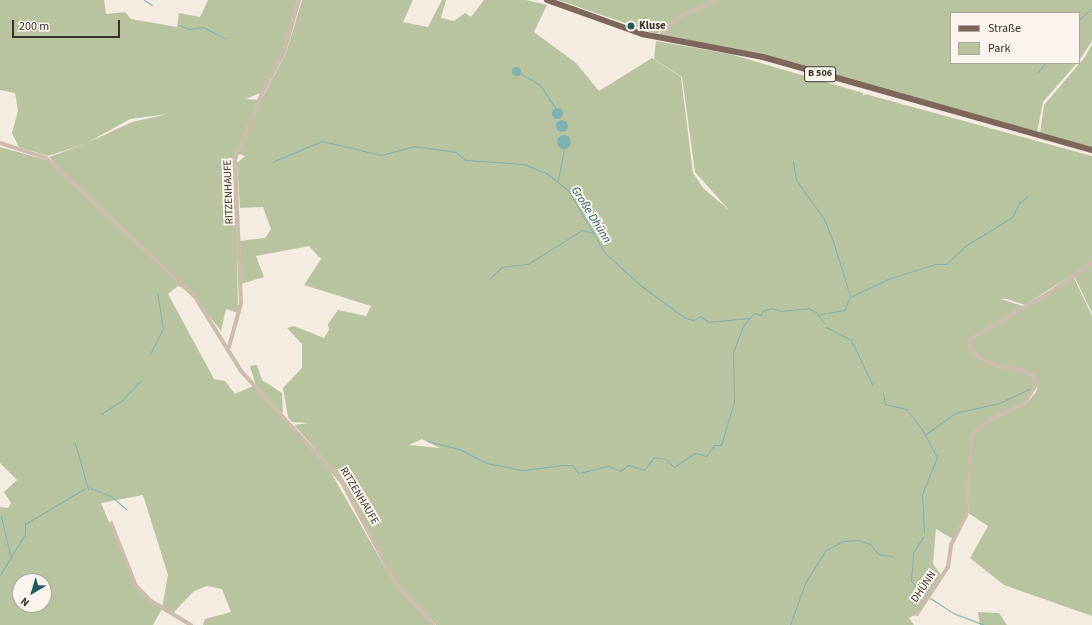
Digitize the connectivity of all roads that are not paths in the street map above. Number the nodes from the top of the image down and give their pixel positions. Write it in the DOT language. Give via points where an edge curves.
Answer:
graph roads {
  1 [pos="298,0"];
  2 [pos="547,0"];
  3 [pos="716,0"];
  4 [pos="659,37"];
  5 [pos="0,144"];
  6 [pos="1092,150"];
  7 [pos="1092,263"];
  8 [pos="229,347"];
  9 [pos="111,523"];
  10 [pos="917,614"];
  11 [pos="191,625"];
  12 [pos="433,625"];
  1 -- 8 [label="street, RITZENHAUFE" via="284,52 262,93 235,159 241,303"];
  2 -- 4 [label="main road, B 506"];
  3 -- 4 [label="street" via="679,17"];
  4 -- 6 [label="main road, B 506" via="762,57"];
  5 -- 8 [label="street, RITZENHAUFE" via="46,158 103,215 176,277 195,297"];
  7 -- 10 [label="street, DHÜNN" via="1049,293 970,339 970,348 978,357 994,365 1020,369 1033,375 1037,383 1024,404 988,420 972,435 966,515 951,546 948,567"];
  8 -- 12 [label="street, RITZENHAUFE" via="241,371 334,472 396,584"];
  9 -- 11 [label="street" via="136,586 151,601"];
}
